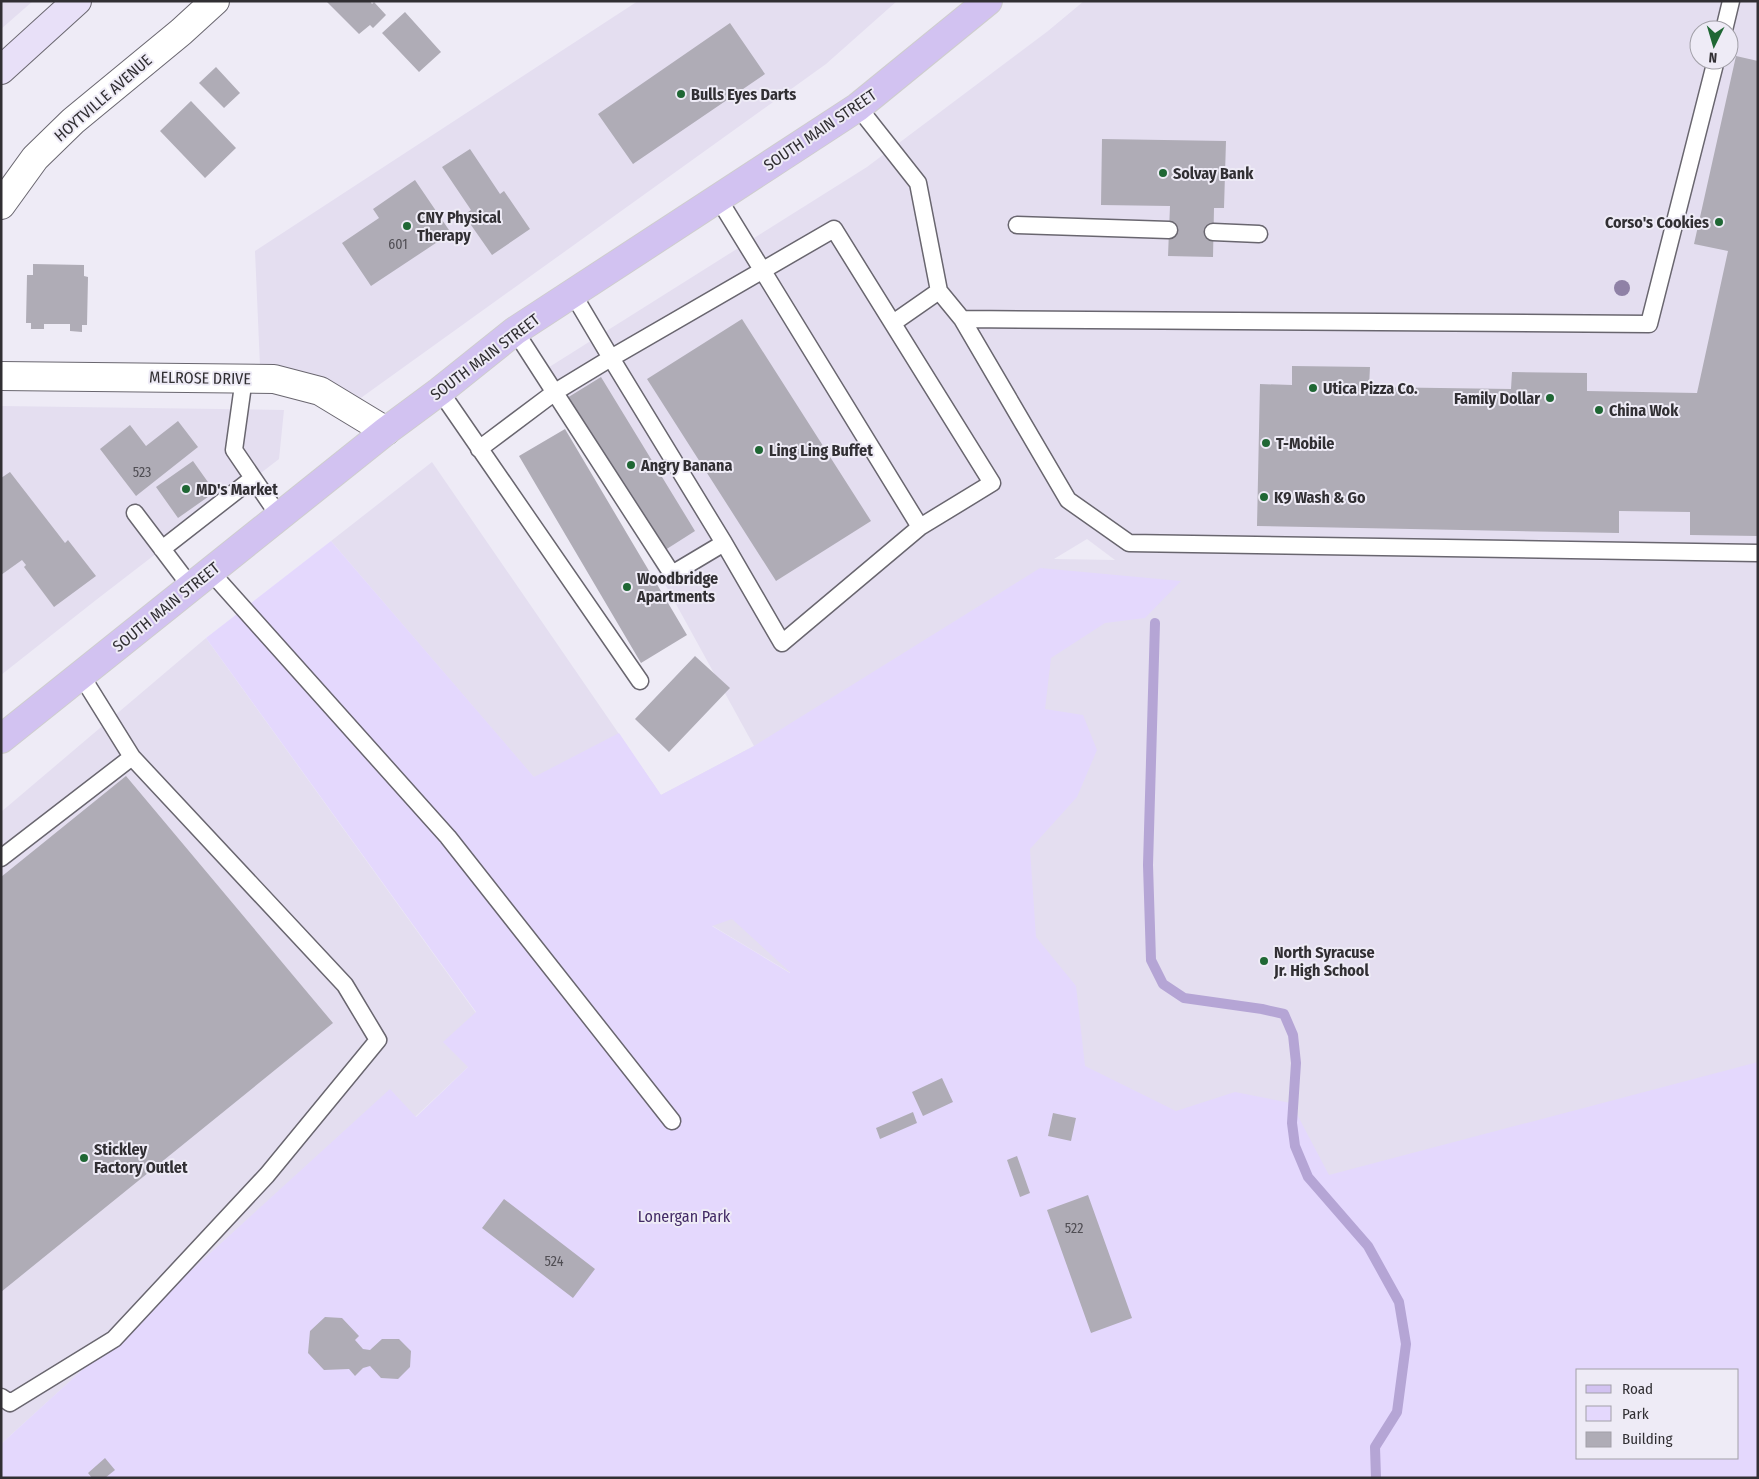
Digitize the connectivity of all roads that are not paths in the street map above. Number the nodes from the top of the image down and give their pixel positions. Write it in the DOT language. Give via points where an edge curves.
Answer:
graph roads {
  1 [pos="77,1"];
  2 [pos="214,1"];
  3 [pos="988,1"];
  4 [pos="1731,1"];
  5 [pos="1726,20"];
  6 [pos="1,70"];
  7 [pos="1713,70"];
  8 [pos="858,107"];
  9 [pos="718,198"];
  10 [pos="1,205"];
  11 [pos="1017,225"];
  12 [pos="1169,230"];
  13 [pos="1213,232"];
  14 [pos="1258,234"];
  15 [pos="762,271"];
  16 [pos="939,291"];
  17 [pos="574,294"];
  18 [pos="962,319"];
  19 [pos="892,323"];
  20 [pos="514,331"];
  21 [pos="611,358"];
  22 [pos="1,376"];
  23 [pos="244,378"];
  24 [pos="440,391"];
  25 [pos="556,392"];
  26 [pos="386,431"];
  27 [pos="479,449"];
  28 [pos="253,478"];
  29 [pos="135,513"];
  30 [pos="279,516"];
  31 [pos="920,527"];
  32 [pos="724,543"];
  33 [pos="162,549"];
  34 [pos="1758,553"];
  35 [pos="201,579"];
  36 [pos="81,675"];
  37 [pos="640,681"];
  38 [pos="1,739"];
  39 [pos="132,757"];
  40 [pos="1,858"];
  41 [pos="672,1121"];
  42 [pos="1,1397"];
  1 -- 6 [label="street"];
  2 -- 10 [label="street, HOYTVILLE AVENUE" via="73,121 35,158"];
  3 -- 8 [label="main road, SOUTH MAIN STREET"];
  4 -- 5 [label="lane"];
  7 -- 18 [label="lane" via="1649,324"];
  8 -- 9 [label="main road, SOUTH MAIN STREET"];
  8 -- 16 [label="lane" via="918,183"];
  9 -- 15 [label="lane"];
  9 -- 17 [label="main road, SOUTH MAIN STREET"];
  11 -- 12 [label="lane"];
  13 -- 14 [label="lane"];
  15 -- 19 [label="lane" via="834,229"];
  15 -- 21 [label="lane"];
  15 -- 31 [label="lane"];
  16 -- 18 [label="lane"];
  16 -- 19 [label="lane"];
  17 -- 20 [label="main road, SOUTH MAIN STREET"];
  17 -- 21 [label="lane"];
  18 -- 34 [label="lane" via="1068,500 1129,543"];
  19 -- 31 [label="lane" via="992,483"];
  20 -- 24 [label="main road, SOUTH MAIN STREET"];
  20 -- 25 [label="lane"];
  21 -- 25 [label="lane"];
  21 -- 32 [label="lane"];
  22 -- 23 [label="street, MELROSE DRIVE"];
  23 -- 26 [label="street, MELROSE DRIVE" via="274,379 320,391"];
  23 -- 28 [label="lane" via="234,450"];
  24 -- 26 [label="main road, SOUTH MAIN STREET"];
  24 -- 27 [label="lane"];
  25 -- 27 [label="lane"];
  25 -- 32 [label="lane" via="672,574"];
  26 -- 30 [label="main road, SOUTH MAIN STREET"];
  27 -- 37 [label="lane"];
  28 -- 30 [label="lane"];
  28 -- 33 [label="lane"];
  29 -- 33 [label="lane"];
  30 -- 35 [label="main road, SOUTH MAIN STREET"];
  31 -- 32 [label="lane" via="782,643"];
  33 -- 35 [label="lane"];
  35 -- 36 [label="main road, SOUTH MAIN STREET"];
  35 -- 41 [label="lane" via="448,837"];
  36 -- 38 [label="main road, SOUTH MAIN STREET"];
  36 -- 39 [label="lane"];
  39 -- 40 [label="lane"];
  39 -- 42 [label="lane" via="345,985 378,1040 267,1175 114,1339 10,1403"];
}
